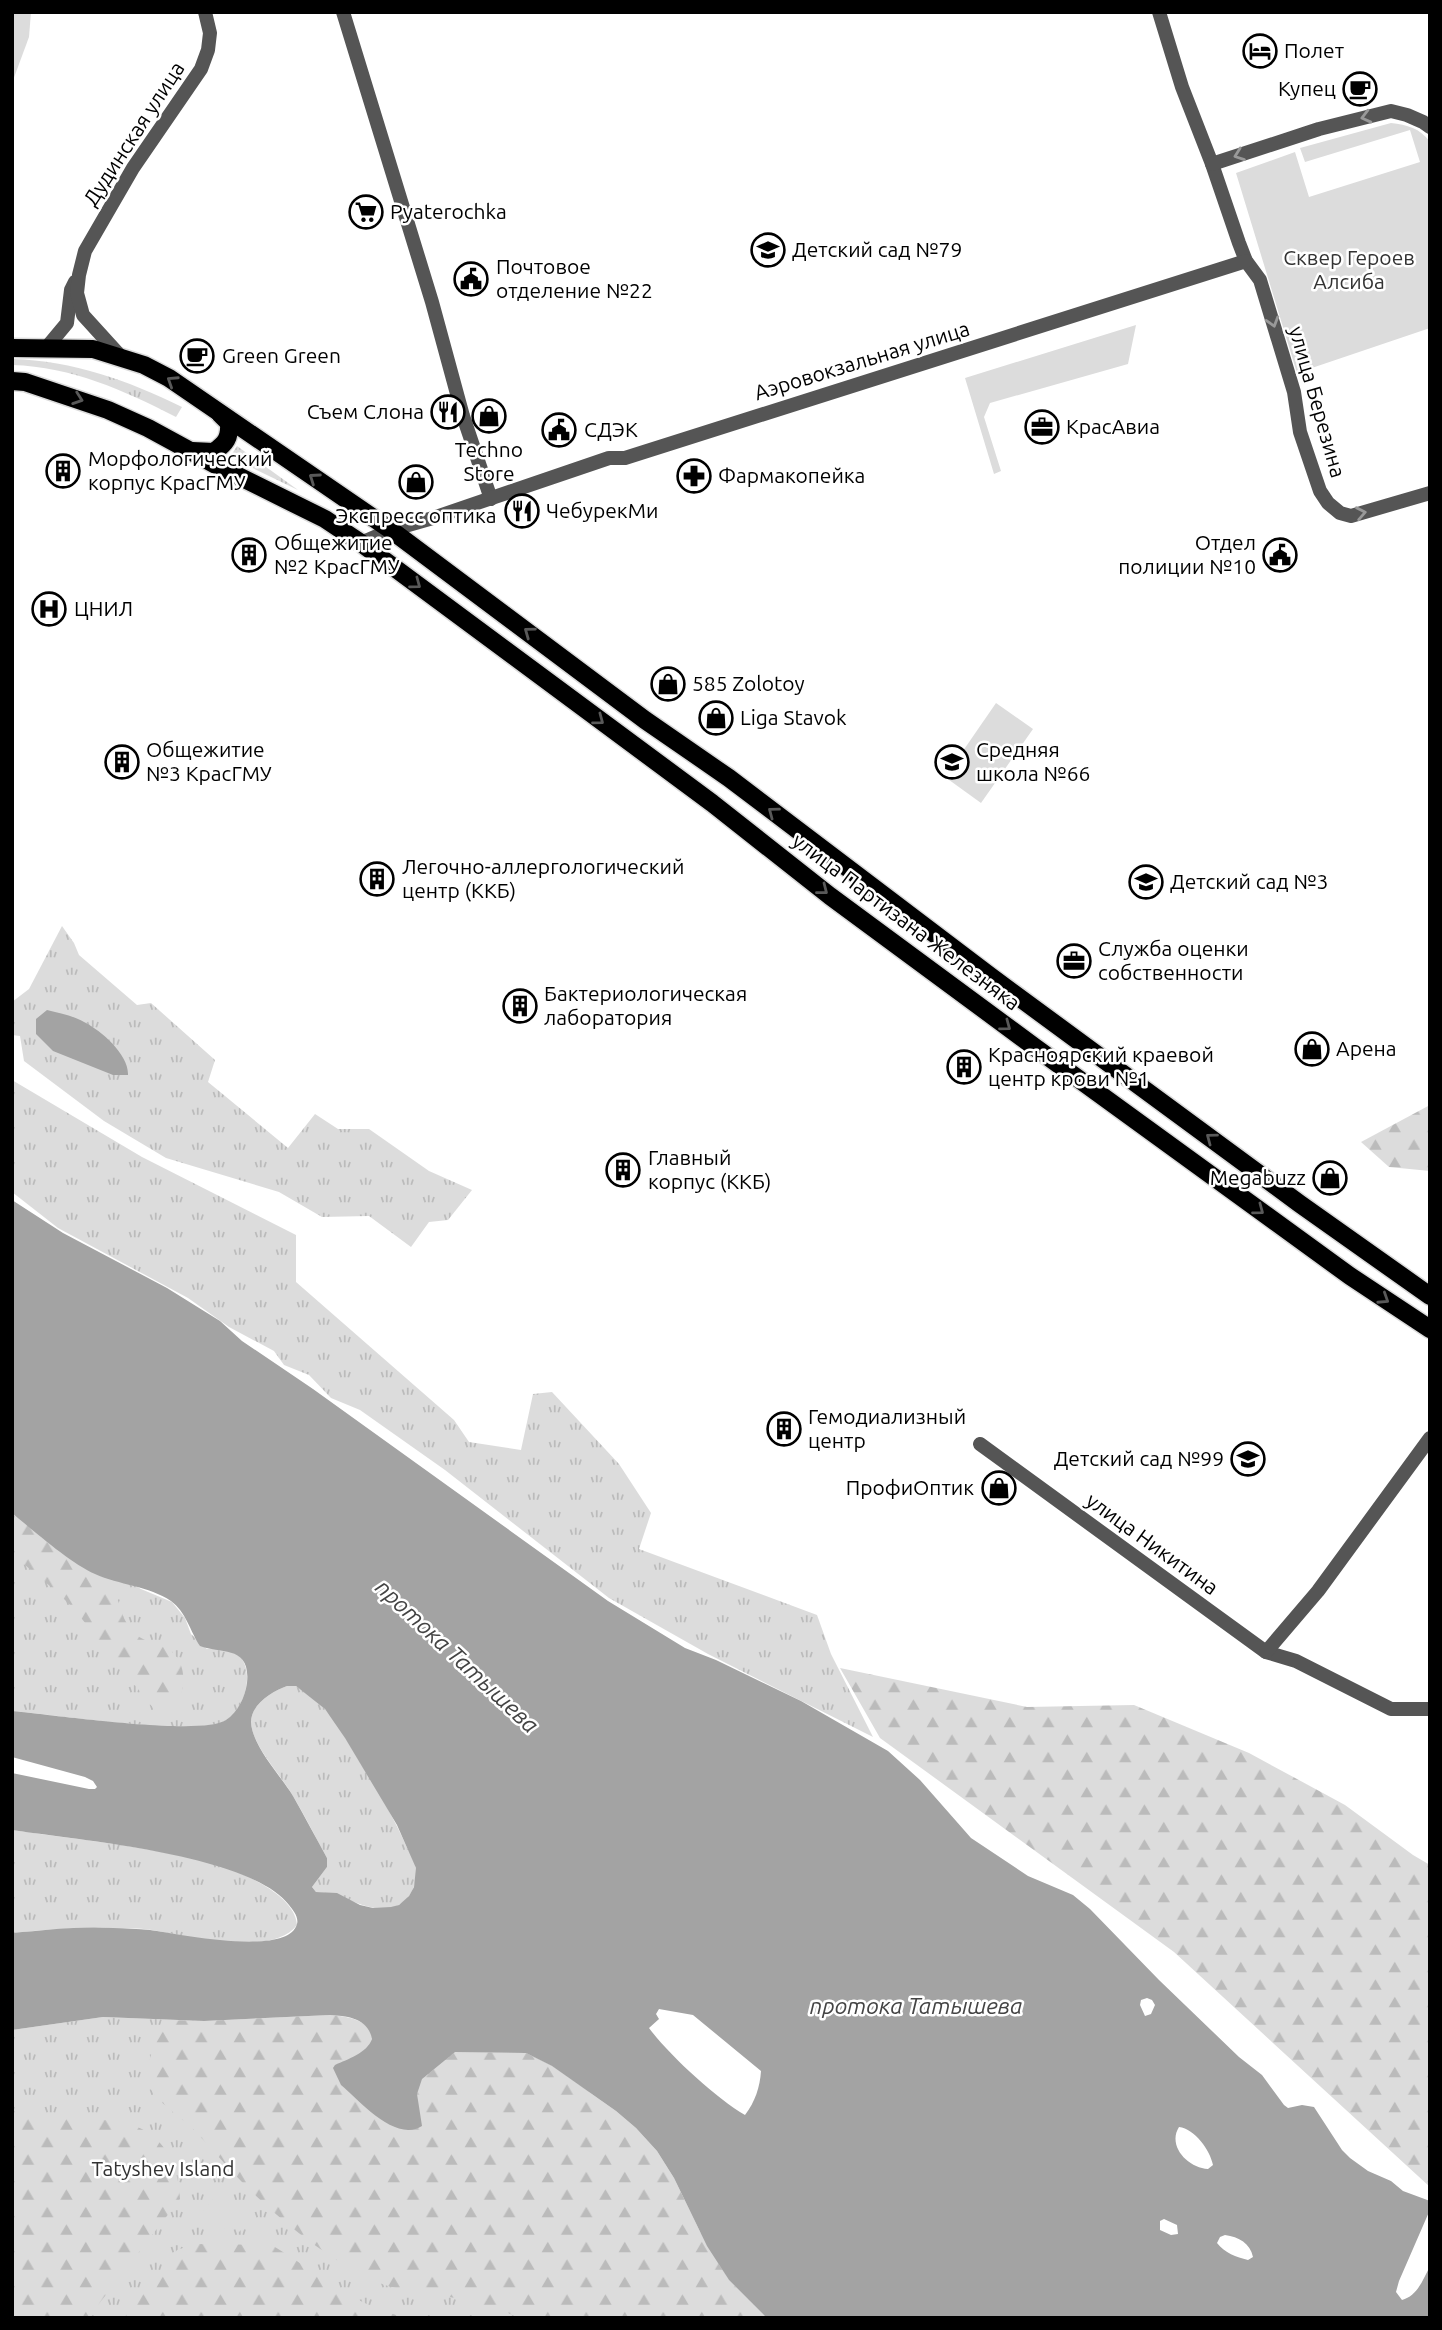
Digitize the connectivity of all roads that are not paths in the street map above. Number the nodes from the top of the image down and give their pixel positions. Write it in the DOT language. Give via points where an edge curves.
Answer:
graph roads {
  1 [pos="205,12"];
  2 [pos="343,12"];
  3 [pos="1158,12"];
  4 [pos="1430,127"];
  5 [pos="1212,164"];
  6 [pos="1246,261"];
  7 [pos="79,275"];
  8 [pos="47,347"];
  9 [pos="12,348"];
  10 [pos="124,360"];
  11 [pos="12,381"];
  12 [pos="217,411"];
  13 [pos="189,451"];
  14 [pos="1430,493"];
  15 [pos="491,499"];
  16 [pos="391,530"];
  17 [pos="361,544"];
  18 [pos="729,778"];
  19 [pos="712,803"];
  20 [pos="1302,1205"];
  21 [pos="1288,1231"];
  22 [pos="1364,1251"];
  23 [pos="1350,1276"];
  24 [pos="1430,1296"];
  25 [pos="1430,1329"];
  26 [pos="1430,1438"];
  27 [pos="980,1444"];
  28 [pos="1266,1653"];
  29 [pos="1430,1709"];
  1 -- 7 [label="street, Дудинская улица" via="210,33 201,69 133,168 85,251"];
  2 -- 15 [label="street"];
  3 -- 5 [label="street, улица Березина"];
  4 -- 5 [label="street, one-way" via="1391,111"];
  5 -- 6 [label="street, улица Березина"];
  6 -- 14 [label="street, улица Березина, one-way" via="1260,281 1294,392 1300,432 1328,503 1351,516"];
  6 -- 15 [label="street, Аэровокзальная улица" via="625,458 609,458"];
  7 -- 8 [label="street, Дудинская улица" via="71,290 67,323"];
  7 -- 10 [label="street" via="77,293 83,315"];
  8 -- 9 [label="main road, улица Партизана Железняка"];
  8 -- 10 [label="main road, улица Партизана Железняка" via="93,349"];
  12 -- 10 [label="main road, улица Партизана Железняка, one-way" via="169,378"];
  11 -- 13 [label="main road, улица Партизана Железняка, one-way" via="108,410"];
  12 -- 13 [label="main road" via="229,423 227,442 214,452"];
  16 -- 12 [label="main road, улица Партизана Железняка, one-way"];
  13 -- 17 [label="main road, улица Партизана Железняка" via="325,519"];
  15 -- 16 [label="street, Аэровокзальная улица"];
  16 -- 17 [label="street"];
  18 -- 16 [label="main road, улица Партизана Железняка, one-way"];
  17 -- 19 [label="main road, улица Партизана Железняка, one-way"];
  18 -- 19 [label="main road"];
  20 -- 18 [label="main road, улица Партизана Железняка, one-way"];
  19 -- 21 [label="main road, улица Партизана Железняка, one-way"];
  20 -- 21 [label="main road" via="1304,1221"];
  20 -- 22 [label="main road, улица Партизана Железняка"];
  21 -- 23 [label="main road, улица Партизана Железняка"];
  22 -- 23 [label="main road" via="1353,1256"];
  22 -- 24 [label="main road, улица Партизана Железняка"];
  23 -- 25 [label="main road, улица Партизана Железняка, one-way"];
  26 -- 28 [label="street" via="1318,1591"];
  27 -- 28 [label="street, улица Никитина"];
  28 -- 29 [label="street, улица Никитина" via="1296,1661 1391,1709"];
}
